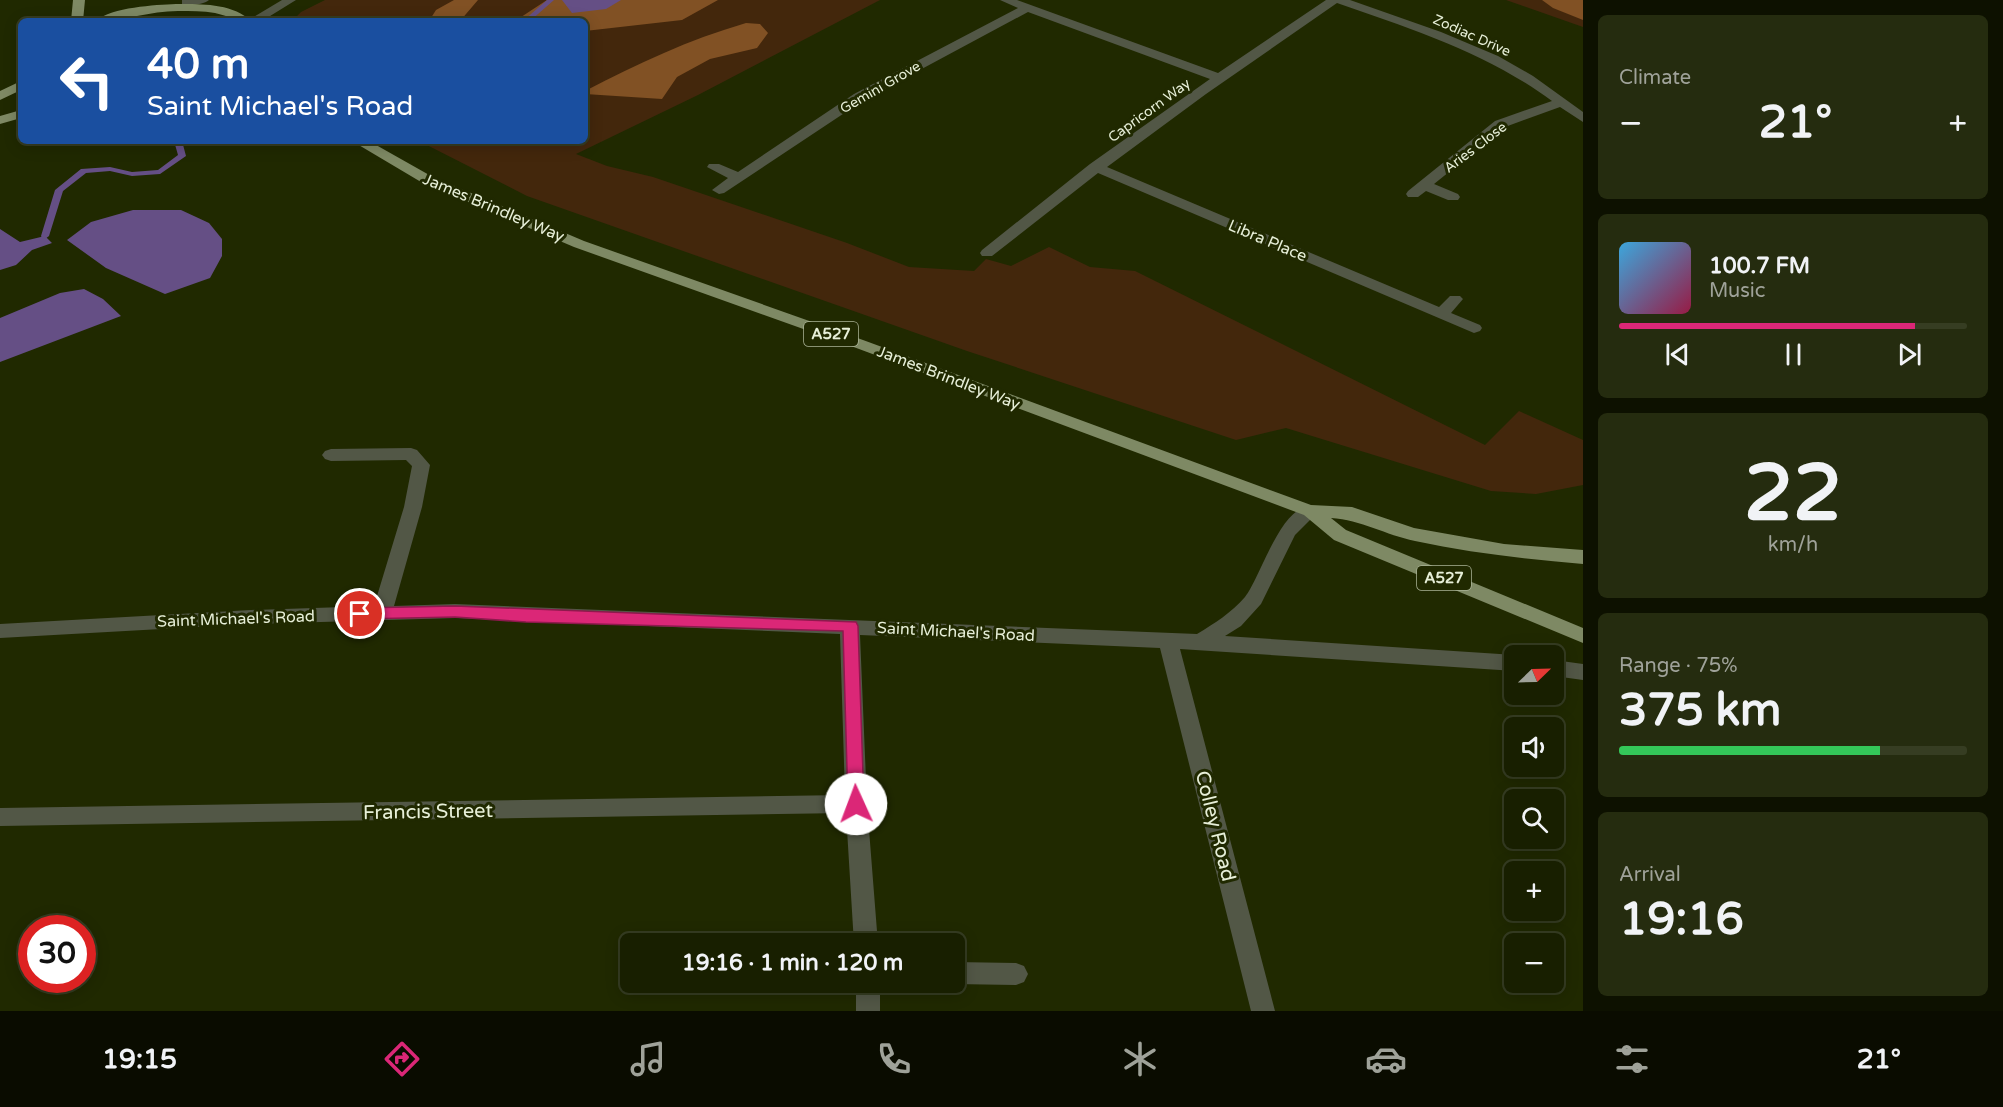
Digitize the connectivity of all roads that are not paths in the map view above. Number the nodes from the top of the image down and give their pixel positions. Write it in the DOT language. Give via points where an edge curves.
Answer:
graph roads {
  1 [pos="79,0"];
  2 [pos="203,0"];
  3 [pos="291,0"];
  4 [pos="1006,0"];
  5 [pos="1334,0"];
  6 [pos="1339,0"];
  7 [pos="166,1"];
  8 [pos="186,2"];
  9 [pos="1027,8"];
  10 [pos="77,18"];
  11 [pos="110,18"];
  12 [pos="241,18"];
  13 [pos="258,18"];
  14 [pos="1219,78"];
  15 [pos="18,87"];
  16 [pos="0,96"];
  17 [pos="1562,102"];
  18 [pos="18,115"];
  19 [pos="1583,118"];
  20 [pos="0,120"];
  21 [pos="364,144"];
  22 [pos="714,167"];
  23 [pos="1095,167"];
  24 [pos="739,177"];
  25 [pos="719,190"];
  26 [pos="1453,197"];
  27 [pos="987,254"];
  28 [pos="1455,299"];
  29 [pos="1441,314"];
  30 [pos="1474,328"];
  31 [pos="331,455"];
  32 [pos="1310,511"];
  33 [pos="1583,557"];
  34 [pos="382,614"];
  35 [pos="850,626"];
  36 [pos="0,631"];
  37 [pos="1583,636"];
  38 [pos="1168,641"];
  39 [pos="1200,642"];
  40 [pos="1504,661"];
  41 [pos="1564,669"];
  42 [pos="1583,672"];
  43 [pos="856,804"];
  44 [pos="0,817"];
  45 [pos="865,933"];
  46 [pos="965,973"];
  47 [pos="1016,974"];
  48 [pos="868,993"];
  49 [pos="868,1011"];
  50 [pos="1263,1011"];
  1 -- 10 [label="main road"];
  2 -- 8 [label="street"];
  3 -- 13 [label="street"];
  4 -- 9 [label="street"];
  5 -- 14 [label="street, Capricorn Way"];
  6 -- 17 [label="street, Zodiac Drive" via="1441,35 1485,55"];
  7 -- 8 [label="main road"];
  7 -- 11 [label="main road"];
  8 -- 12 [label="main road" via="213,4"];
  9 -- 14 [label="street"];
  9 -- 24 [label="street, Gemini Grove" via="859,98"];
  14 -- 23 [label="street, Capricorn Way"];
  15 -- 16 [label="main road"];
  17 -- 19 [label="street, Zodiac Drive"];
  17 -- 26 [label="street, Aries Close" via="1500,124 1419,190"];
  18 -- 20 [label="main road"];
  21 -- 32 [label="main road, James Brindley Way / A527" via="426,179 579,244"];
  22 -- 24 [label="street"];
  23 -- 27 [label="street, Capricorn Way"];
  23 -- 29 [label="street, Libra Place"];
  24 -- 25 [label="street, Gemini Grove"];
  28 -- 29 [label="street"];
  29 -- 30 [label="street, Libra Place"];
  31 -- 34 [label="street" via="411,454 422,465"];
  32 -- 33 [label="main road, James Brindley Way / A527" via="1352,513 1412,534 1504,550"];
  32 -- 37 [label="main road, James Brindley Way / A527" via="1340,535"];
  32 -- 39 [label="street" via="1288,531 1254,599 1234,621"];
  34 -- 35 [label="street, Saint Michael's Road" via="455,611"];
  34 -- 36 [label="street, Saint Michael's Road" via="215,618"];
  35 -- 38 [label="street, Saint Michael's Road"];
  35 -- 43 [label="street"];
  38 -- 39 [label="street, Saint Michael's Road"];
  38 -- 50 [label="street, Colley Road"];
  39 -- 40 [label="street, Saint Michael's Road"];
  41 -- 42 [label="street"];
  43 -- 44 [label="street, Francis Street"];
  43 -- 45 [label="street"];
  46 -- 47 [label="street"];
  48 -- 49 [label="street"];
}
